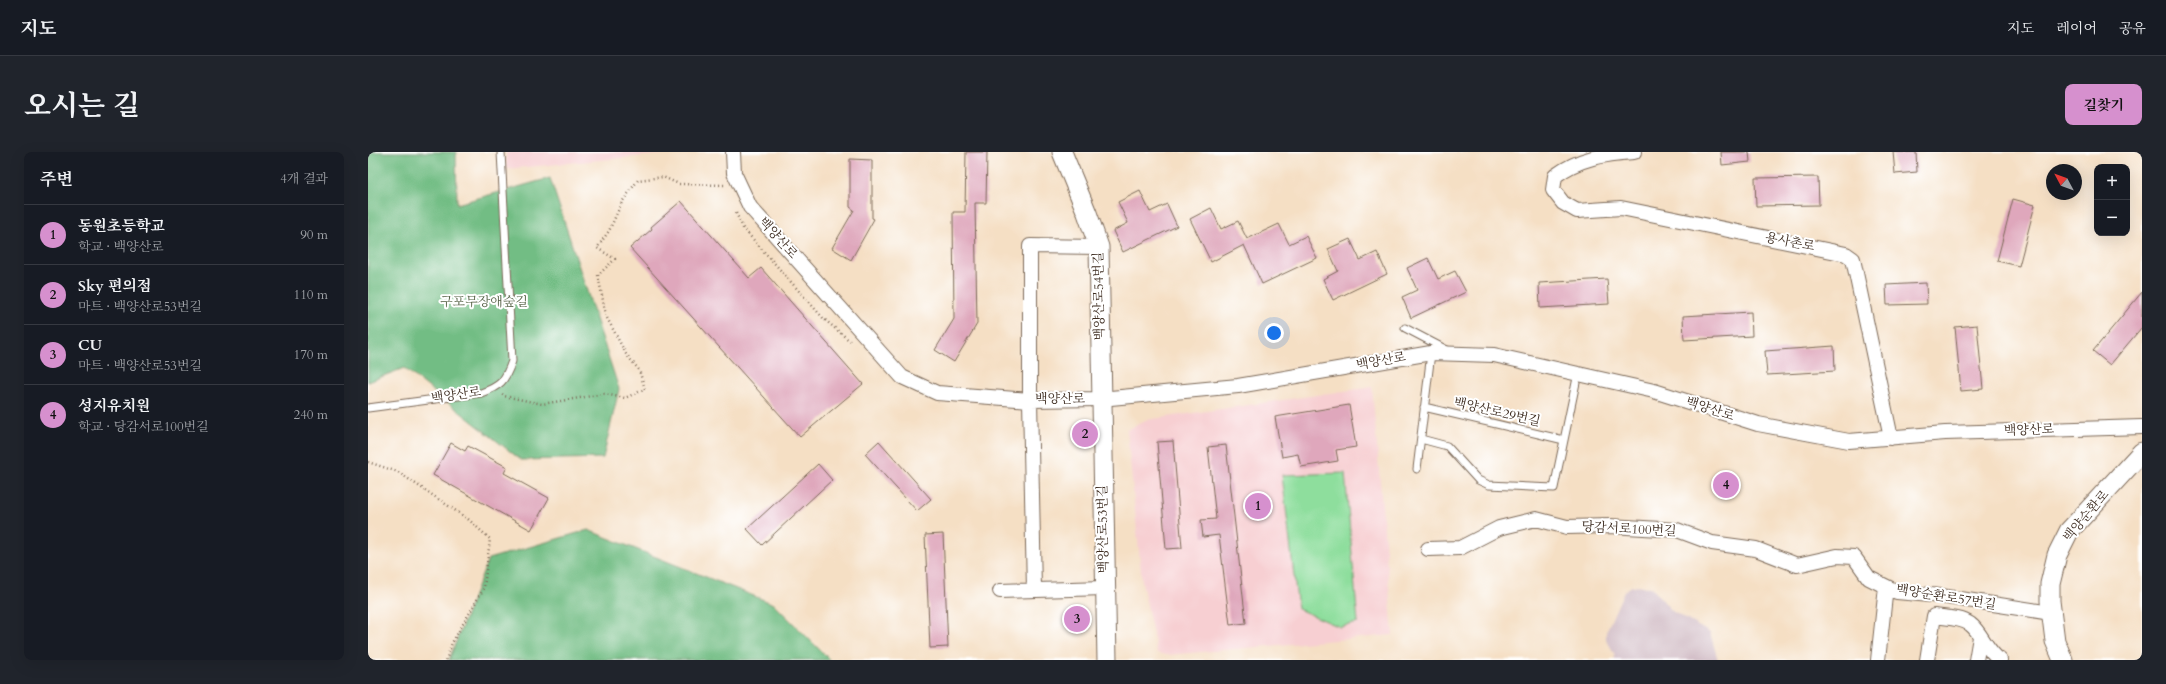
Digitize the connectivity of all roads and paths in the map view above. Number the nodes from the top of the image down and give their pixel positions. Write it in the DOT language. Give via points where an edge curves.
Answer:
graph roads {
  1 [pos="501,152"];
  2 [pos="733,152"];
  3 [pos="1062,152"];
  4 [pos="1634,152"];
  5 [pos="727,192"];
  6 [pos="734,207"];
  7 [pos="1099,247"];
  8 [pos="1405,328"];
  9 [pos="851,342"];
  10 [pos="1452,352"];
  11 [pos="1431,353"];
  12 [pos="1578,374"];
  13 [pos="497,387"];
  14 [pos="1100,399"];
  15 [pos="1030,400"];
  16 [pos="1424,407"];
  17 [pos="368,408"];
  18 [pos="2142,426"];
  19 [pos="1891,438"];
  20 [pos="1421,439"];
  21 [pos="1564,440"];
  22 [pos="2142,452"];
  23 [pos="368,462"];
  24 [pos="1417,469"];
  25 [pos="1428,549"];
  26 [pos="1854,557"];
  27 [pos="1886,587"];
  28 [pos="1105,588"];
  29 [pos="1034,590"];
  30 [pos="1000,591"];
  31 [pos="2051,614"];
  32 [pos="1980,637"];
  33 [pos="446,660"];
  34 [pos="1107,660"];
  35 [pos="1878,660"];
  36 [pos="1927,660"];
  37 [pos="1976,660"];
  38 [pos="2000,660"];
  39 [pos="2063,660"];
  1 -- 13 [label="lane, 백양산로" via="512,361 507,376"];
  2 -- 15 [label="street, 백양산로" via="734,173 750,207 902,377 937,393"];
  3 -- 7 [label="street, 백양산로54번길" via="1088,213"];
  4 -- 19 [label="street, 용사촌로" via="1604,154 1567,167 1555,176 1552,190 1563,203 1577,211 1621,208 1846,254 1853,259"];
  5 -- 13 [label="path" via="724,185 679,184 664,177 638,180 622,202 609,231 597,248 615,259 598,275 606,316 626,354 639,370 645,389 625,398 604,394 542,404 504,396"];
  6 -- 9 [label="path" via="743,228 824,319"];
  7 -- 14 [label="street, 백양산로54번길"];
  7 -- 15 [label="street" via="1030,246"];
  8 -- 10 [label="lane"];
  10 -- 11 [label="street, 백양산로"];
  10 -- 12 [label="street, 백양산로" via="1494,355"];
  11 -- 14 [label="street, 백양산로" via="1238,386"];
  11 -- 16 [label="lane"];
  12 -- 19 [label="street, 백양산로" via="1654,391 1787,431 1849,441"];
  12 -- 21 [label="lane"];
  13 -- 17 [label="lane, 백양산로" via="481,393"];
  14 -- 15 [label="street, 백양산로"];
  14 -- 28 [label="street, 백양산로53번길"];
  15 -- 29 [label="street"];
  16 -- 20 [label="lane"];
  16 -- 21 [label="lane, 백양산로29번길"];
  18 -- 19 [label="street, 백양산로" via="1945,433"];
  20 -- 21 [label="lane" via="1447,446 1478,480 1489,485 1554,488"];
  20 -- 24 [label="lane"];
  22 -- 31 [label="street, 백양순환로" via="2069,531 2062,542 2051,578"];
  23 -- 33 [label="path" via="398,472 468,519 490,539 484,588 452,643"];
  25 -- 26 [label="street, 당감서로100번길" via="1460,548 1499,528 1536,519 1567,527 1610,526 1677,530 1712,543 1756,549 1797,565 1837,556"];
  26 -- 27 [label="street, 백양순환로57번길" via="1869,578"];
  27 -- 31 [label="street, 백양순환로57번길" via="1897,592 1941,596"];
  27 -- 35 [label="street"];
  28 -- 29 [label="street"];
  28 -- 34 [label="street, 백양산로53번길"];
  29 -- 30 [label="street"];
  31 -- 39 [label="street, 백양순환로" via="2055,641"];
  32 -- 36 [label="street" via="1971,625 1963,621 1934,616"];
  32 -- 37 [label="street"];
  32 -- 38 [label="street" via="1993,655"];
}
